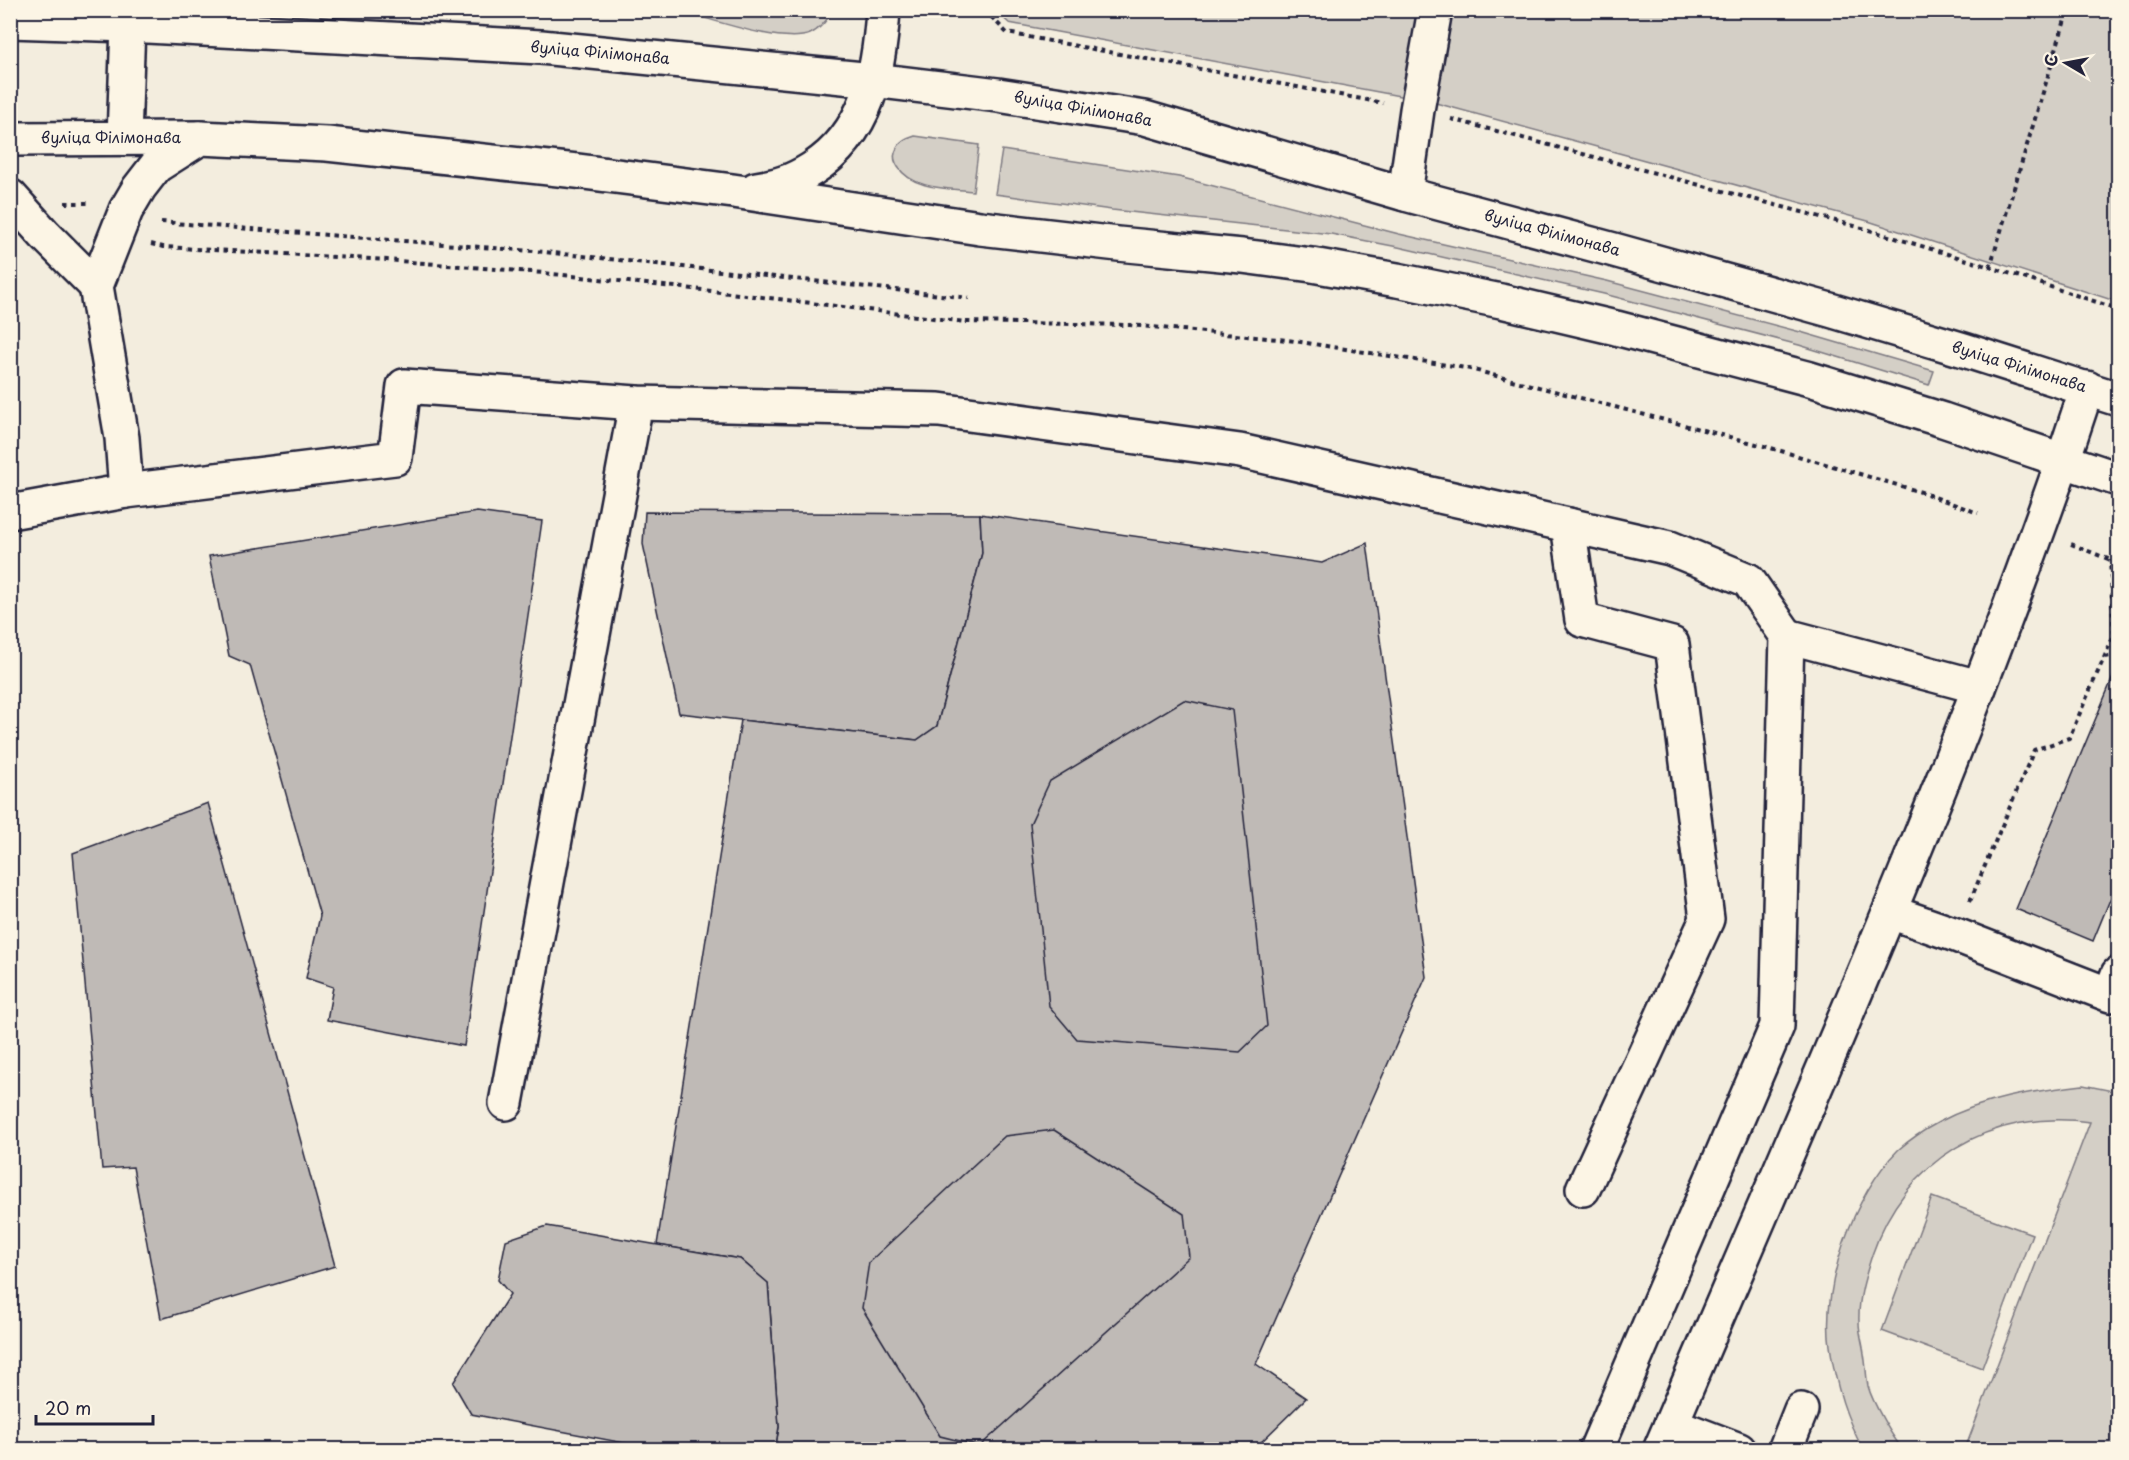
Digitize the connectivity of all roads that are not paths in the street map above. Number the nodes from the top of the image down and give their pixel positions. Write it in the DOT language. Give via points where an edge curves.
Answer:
graph roads {
  1 [pos="883,10"];
  2 [pos="1435,10"];
  3 [pos="132,18"];
  4 [pos="10,21"];
  5 [pos="873,80"];
  6 [pos="10,138"];
  7 [pos="124,138"];
  8 [pos="200,138"];
  9 [pos="733,191"];
  10 [pos="1405,194"];
  11 [pos="15,202"];
  12 [pos="96,286"];
  13 [pos="2087,388"];
  14 [pos="2118,399"];
  15 [pos="636,404"];
  16 [pos="2063,460"];
  17 [pos="2118,479"];
  18 [pos="126,491"];
  19 [pos="10,512"];
  20 [pos="1568,525"];
  21 [pos="1788,636"];
  22 [pos="1980,687"];
  23 [pos="1890,912"];
  24 [pos="2118,974"];
  25 [pos="506,1103"];
  26 [pos="1582,1189"];
  27 [pos="1801,1410"];
  28 [pos="1665,1437"];
  29 [pos="1596,1449"];
  30 [pos="1739,1449"];
  31 [pos="1785,1449"];
  1 -- 5 [label="main road"];
  2 -- 10 [label="main road"];
  3 -- 4 [label="main road, вуліца Філімонава"];
  3 -- 5 [label="main road, вуліца Філімонава" via="541,47"];
  3 -- 7 [label="main road"];
  5 -- 9 [label="main road" via="857,123 843,144 823,162 793,181"];
  5 -- 10 [label="main road, вуліца Філімонава" via="1145,118"];
  6 -- 7 [label="main road, вуліца Філімонава"];
  7 -- 8 [label="main road, вуліца Філімонава"];
  8 -- 9 [label="main road, вуліца Філімонава" via="327,144"];
  8 -- 12 [label="main road" via="156,166 139,188"];
  9 -- 16 [label="main road, вуліца Філімонава" via="980,228 1242,256 1397,280 1616,328 1810,379"];
  10 -- 13 [label="main road, вуліца Філімонава" via="1808,304"];
  11 -- 12 [label="main road"];
  12 -- 18 [label="main road" via="122,438"];
  13 -- 14 [label="main road, вуліца Філімонава"];
  13 -- 16 [label="main road"];
  15 -- 18 [label="main road" via="404,386 395,458"];
  15 -- 20 [label="main road" via="951,412 1240,451"];
  15 -- 25 [label="main road"];
  16 -- 17 [label="main road, вуліца Філімонава"];
  16 -- 22 [label="main road"];
  18 -- 19 [label="main road"];
  20 -- 21 [label="main road" via="1670,548 1748,580"];
  20 -- 26 [label="main road" via="1582,620 1672,645 1707,919"];
  21 -- 22 [label="main road"];
  21 -- 29 [label="main road" via="1777,1026"];
  22 -- 23 [label="main road"];
  23 -- 24 [label="main road" via="2110,995"];
  23 -- 28 [label="main road"];
  27 -- 31 [label="main road"];
  28 -- 30 [label="main road"];
}
